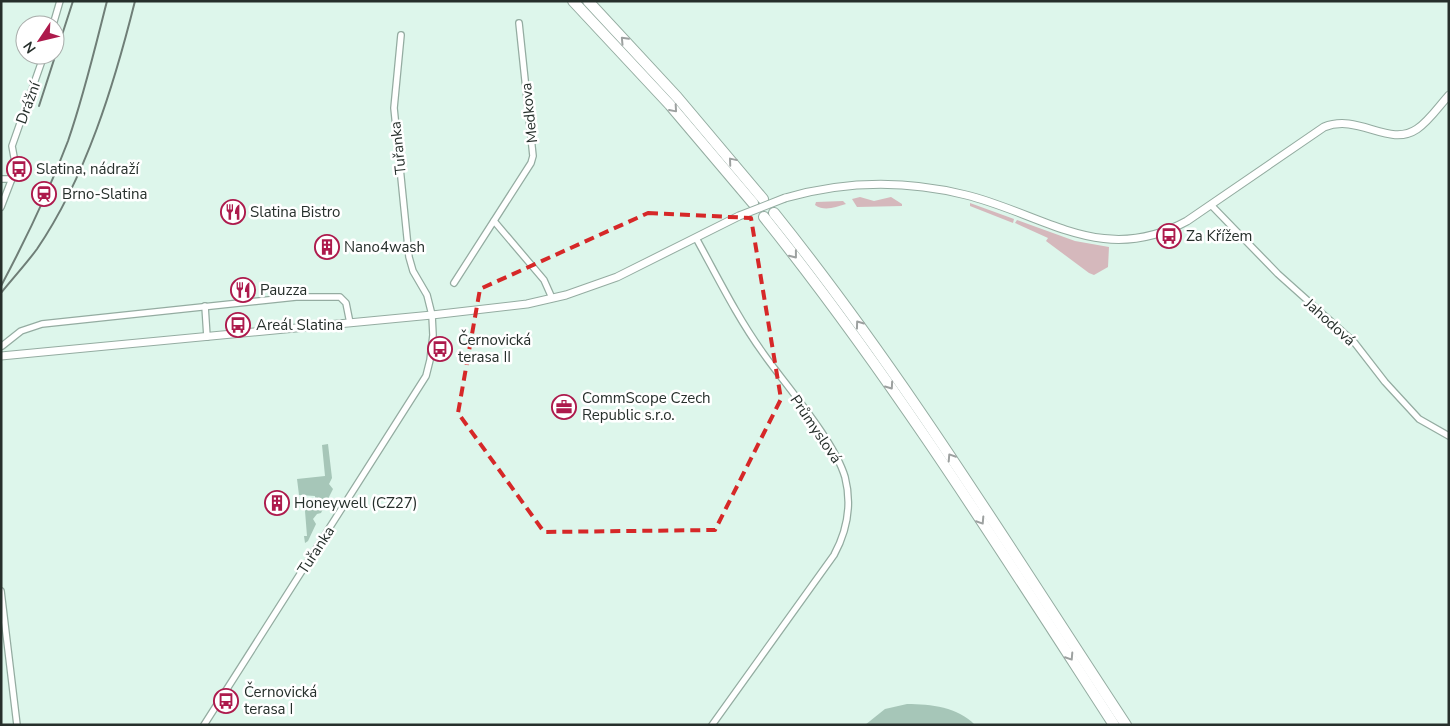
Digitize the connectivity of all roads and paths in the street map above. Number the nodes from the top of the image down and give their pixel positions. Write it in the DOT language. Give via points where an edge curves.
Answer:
graph roads {
  1 [pos="60,1"];
  2 [pos="573,1"];
  3 [pos="588,1"];
  4 [pos="56,15"];
  5 [pos="519,23"];
  6 [pos="401,35"];
  7 [pos="40,65"];
  8 [pos="1449,96"];
  9 [pos="1,178"];
  10 [pos="12,179"];
  11 [pos="763,199"];
  12 [pos="752,203"];
  13 [pos="1211,205"];
  14 [pos="1,207"];
  15 [pos="774,213"];
  16 [pos="764,217"];
  17 [pos="494,221"];
  18 [pos="696,238"];
  19 [pos="454,284"];
  20 [pos="552,298"];
  21 [pos="205,306"];
  22 [pos="432,316"];
  23 [pos="350,323"];
  24 [pos="207,337"];
  25 [pos="2,346"];
  26 [pos="1,356"];
  27 [pos="1449,436"];
  28 [pos="1,591"];
  29 [pos="1108,698"];
  30 [pos="17,725"];
  31 [pos="204,725"];
  32 [pos="712,725"];
  33 [pos="1114,725"];
  34 [pos="1126,725"];
  35 [pos="1132,725"];
  1 -- 4 [label="street"];
  2 -- 12 [label="highway, one-way" via="658,92"];
  11 -- 3 [label="highway, one-way" via="677,97"];
  5 -- 17 [label="street, Medkova" via="533,156"];
  6 -- 22 [label="street, Tuřanka" via="394,108 409,256 428,295"];
  7 -- 10 [label="street, Drážní" via="12,146 16,168"];
  8 -- 13 [label="street" via="1420,127 1404,134 1387,134 1346,122 1324,127"];
  9 -- 10 [label="street"];
  10 -- 14 [label="street, Drážní"];
  13 -- 18 [label="street, bridge" via="1165,232 1112,240 1068,232 982,200 919,186 839,187 785,198"];
  13 -- 27 [label="street, Jahodová" via="1278,274 1351,338 1419,419"];
  29 -- 15 [label="highway, one-way" via="933,430 847,308"];
  16 -- 33 [label="highway, one-way" via="839,314 934,450"];
  17 -- 19 [label="street, Medkova"];
  17 -- 20 [label="street" via="544,280"];
  18 -- 20 [label="street" via="617,277"];
  18 -- 32 [label="street, Průmyslová" via="758,345 834,453 848,495 846,525 834,555"];
  20 -- 22 [label="street" via="516,306"];
  21 -- 23 [label="street" via="336,296 345,301"];
  21 -- 24 [label="street"];
  21 -- 25 [label="street" via="42,324 21,331"];
  22 -- 23 [label="street"];
  22 -- 31 [label="street, Tuřanka" via="430,360 422,382"];
  23 -- 24 [label="street"];
  24 -- 26 [label="street"];
  28 -- 30 [label="street"];
  29 -- 34 [label="highway"];
  29 -- 35 [label="highway"];
}
